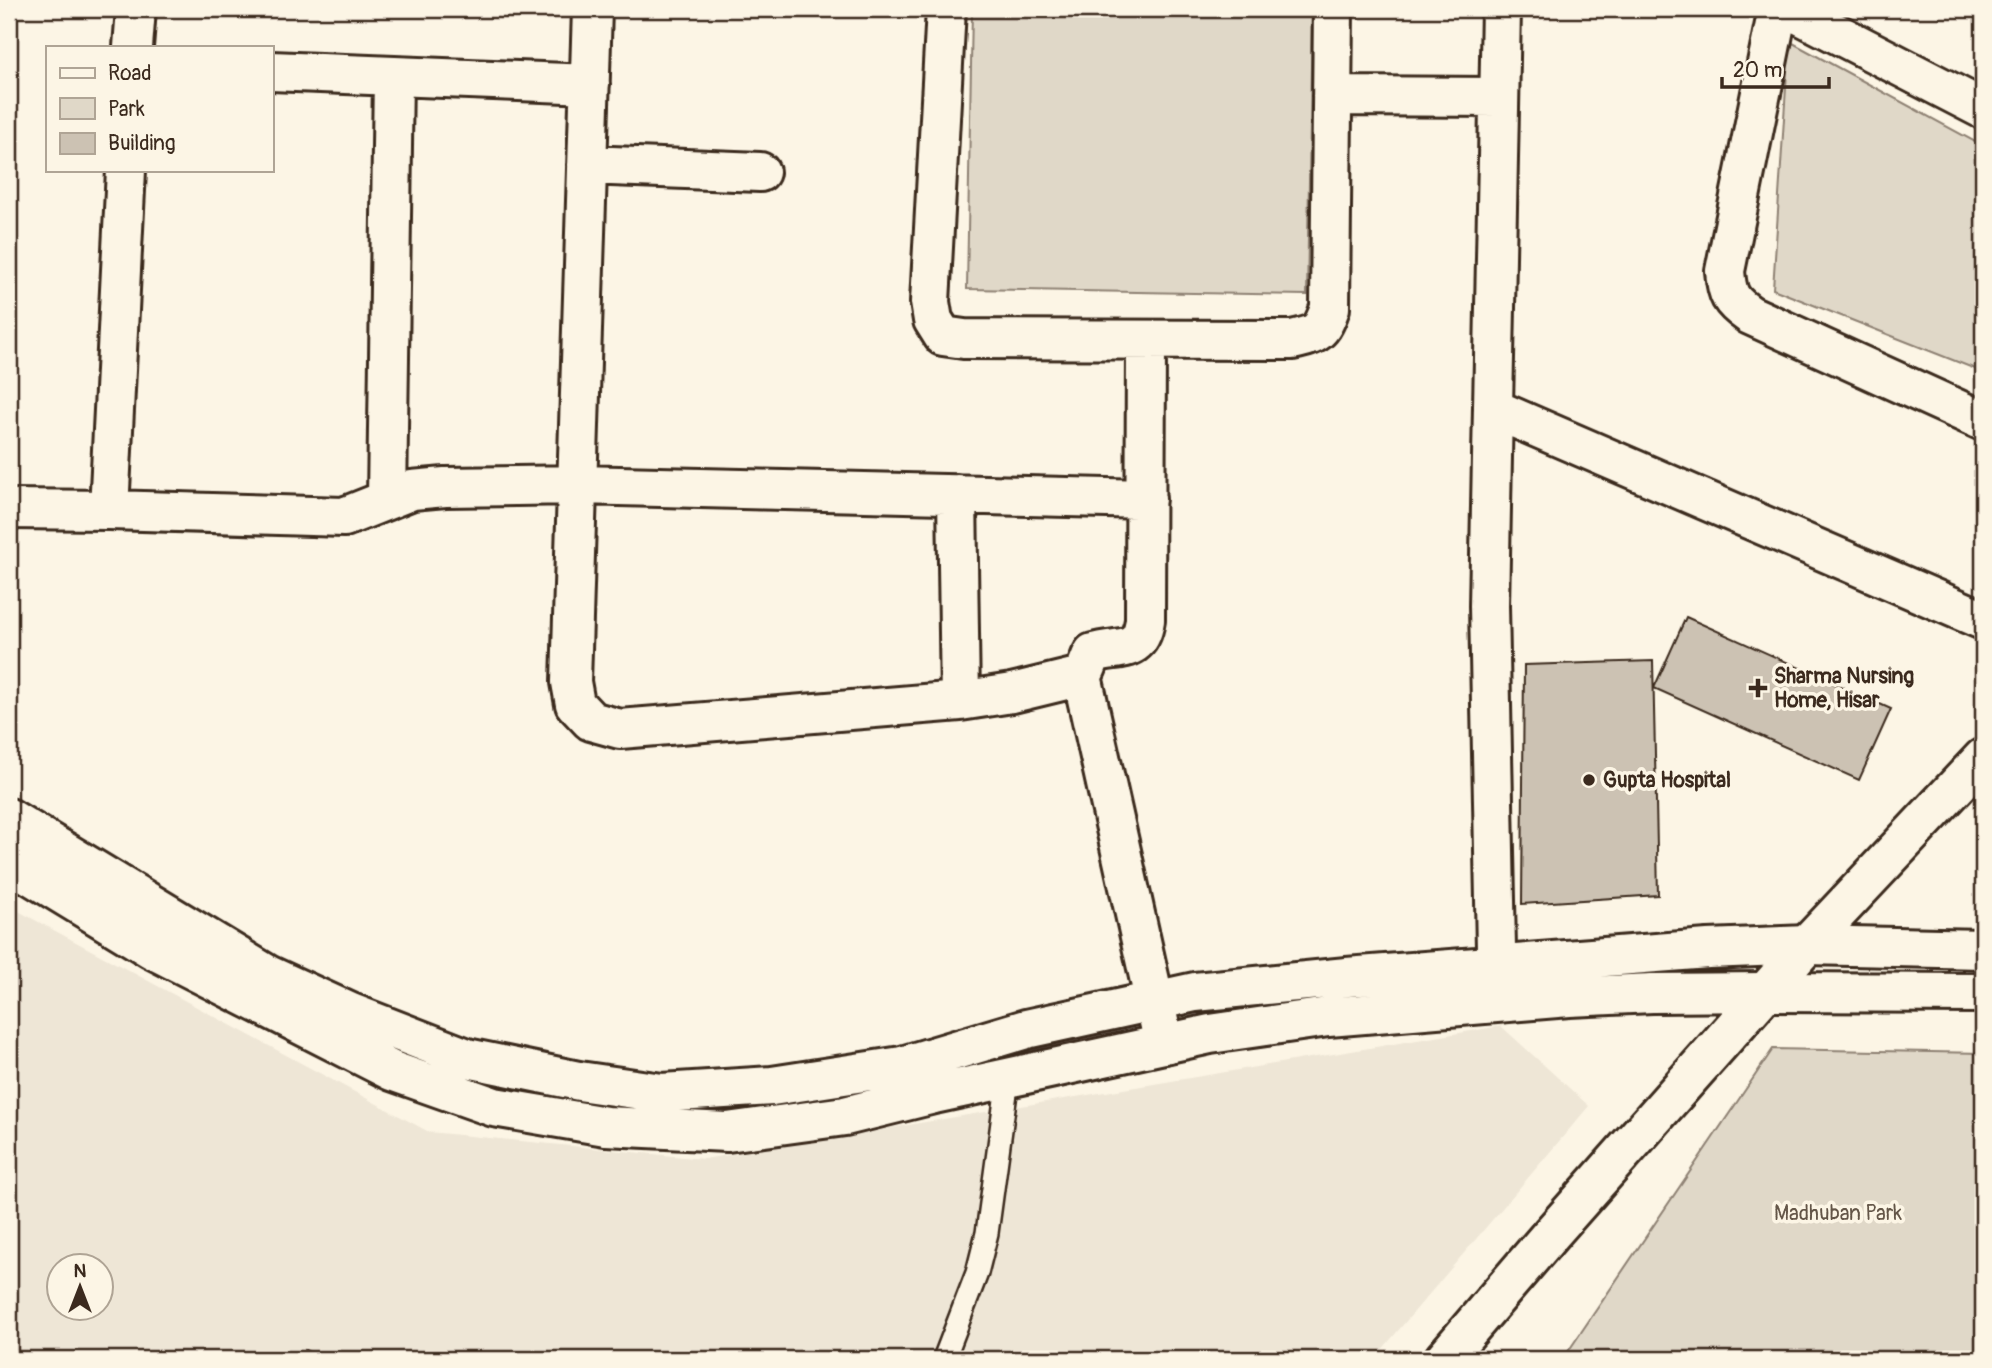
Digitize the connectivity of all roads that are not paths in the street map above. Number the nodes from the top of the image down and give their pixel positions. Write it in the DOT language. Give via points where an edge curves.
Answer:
graph roads {
  1 [pos="136,9"];
  2 [pos="592,9"];
  3 [pos="946,9"];
  4 [pos="1333,9"];
  5 [pos="1501,9"];
  6 [pos="1778,9"];
  7 [pos="1789,9"];
  8 [pos="133,46"];
  9 [pos="273,71"];
  10 [pos="393,76"];
  11 [pos="590,84"];
  12 [pos="1332,96"];
  13 [pos="1499,97"];
  14 [pos="1983,109"];
  15 [pos="587,165"];
  16 [pos="126,172"];
  17 [pos="760,172"];
  18 [pos="1146,341"];
  19 [pos="1494,409"];
  20 [pos="1983,421"];
  21 [pos="578,485"];
  22 [pos="957,494"];
  23 [pos="387,499"];
  24 [pos="1146,499"];
  25 [pos="9,509"];
  26 [pos="109,510"];
  27 [pos="1983,620"];
  28 [pos="1082,676"];
  29 [pos="960,701"];
  30 [pos="1983,758"];
  31 [pos="9,818"];
  32 [pos="9,862"];
  33 [pos="1807,945"];
  34 [pos="1983,949"];
  35 [pos="1496,966"];
  36 [pos="1766,992"];
  37 [pos="1983,993"];
  38 [pos="1154,1001"];
  39 [pos="1497,1004"];
  40 [pos="1164,1044"];
  41 [pos="1008,1078"];
  42 [pos="944,1359"];
  43 [pos="1444,1359"];
  1 -- 8 [label="street"];
  2 -- 11 [label="street"];
  3 -- 18 [label="street" via="930,302 933,320 943,336 964,339"];
  4 -- 12 [label="street"];
  5 -- 13 [label="street"];
  6 -- 20 [label="street" via="1725,271 1733,304"];
  7 -- 14 [label="street"];
  9 -- 10 [label="street"];
  10 -- 11 [label="street"];
  10 -- 23 [label="street"];
  11 -- 15 [label="street"];
  12 -- 13 [label="street"];
  12 -- 18 [label="street" via="1330,307 1324,325 1313,335 1292,341"];
  13 -- 19 [label="street"];
  15 -- 17 [label="street"];
  15 -- 21 [label="street"];
  16 -- 26 [label="street"];
  18 -- 24 [label="street"];
  19 -- 27 [label="street"];
  19 -- 35 [label="street" via="1489,606"];
  21 -- 22 [label="street"];
  21 -- 23 [label="street" via="445,486"];
  21 -- 29 [label="street" via="571,682 575,704 591,721 620,729"];
  22 -- 24 [label="street"];
  22 -- 29 [label="street"];
  23 -- 26 [label="street" via="344,517"];
  24 -- 28 [label="street" via="1143,631 1139,641 1128,647 1093,653"];
  25 -- 26 [label="street"];
  28 -- 29 [label="street"];
  28 -- 38 [label="street"];
  30 -- 33 [label="street"];
  31 -- 38 [label="street" via="279,980 467,1058 579,1081 662,1093 772,1086 902,1066 1026,1029"];
  32 -- 41 [label="street" via="152,949 368,1059 494,1107 606,1126 727,1132 845,1116"];
  33 -- 34 [label="street"];
  33 -- 35 [label="street"];
  33 -- 36 [label="street"];
  35 -- 38 [label="street" via="1195,992"];
  35 -- 39 [label="street"];
  36 -- 37 [label="street"];
  36 -- 39 [label="street" via="1569,997"];
  36 -- 43 [label="street"];
  38 -- 40 [label="street"];
  39 -- 40 [label="street" via="1328,1017"];
  40 -- 41 [label="street"];
  41 -- 42 [label="lane" via="984,1247"];
}
